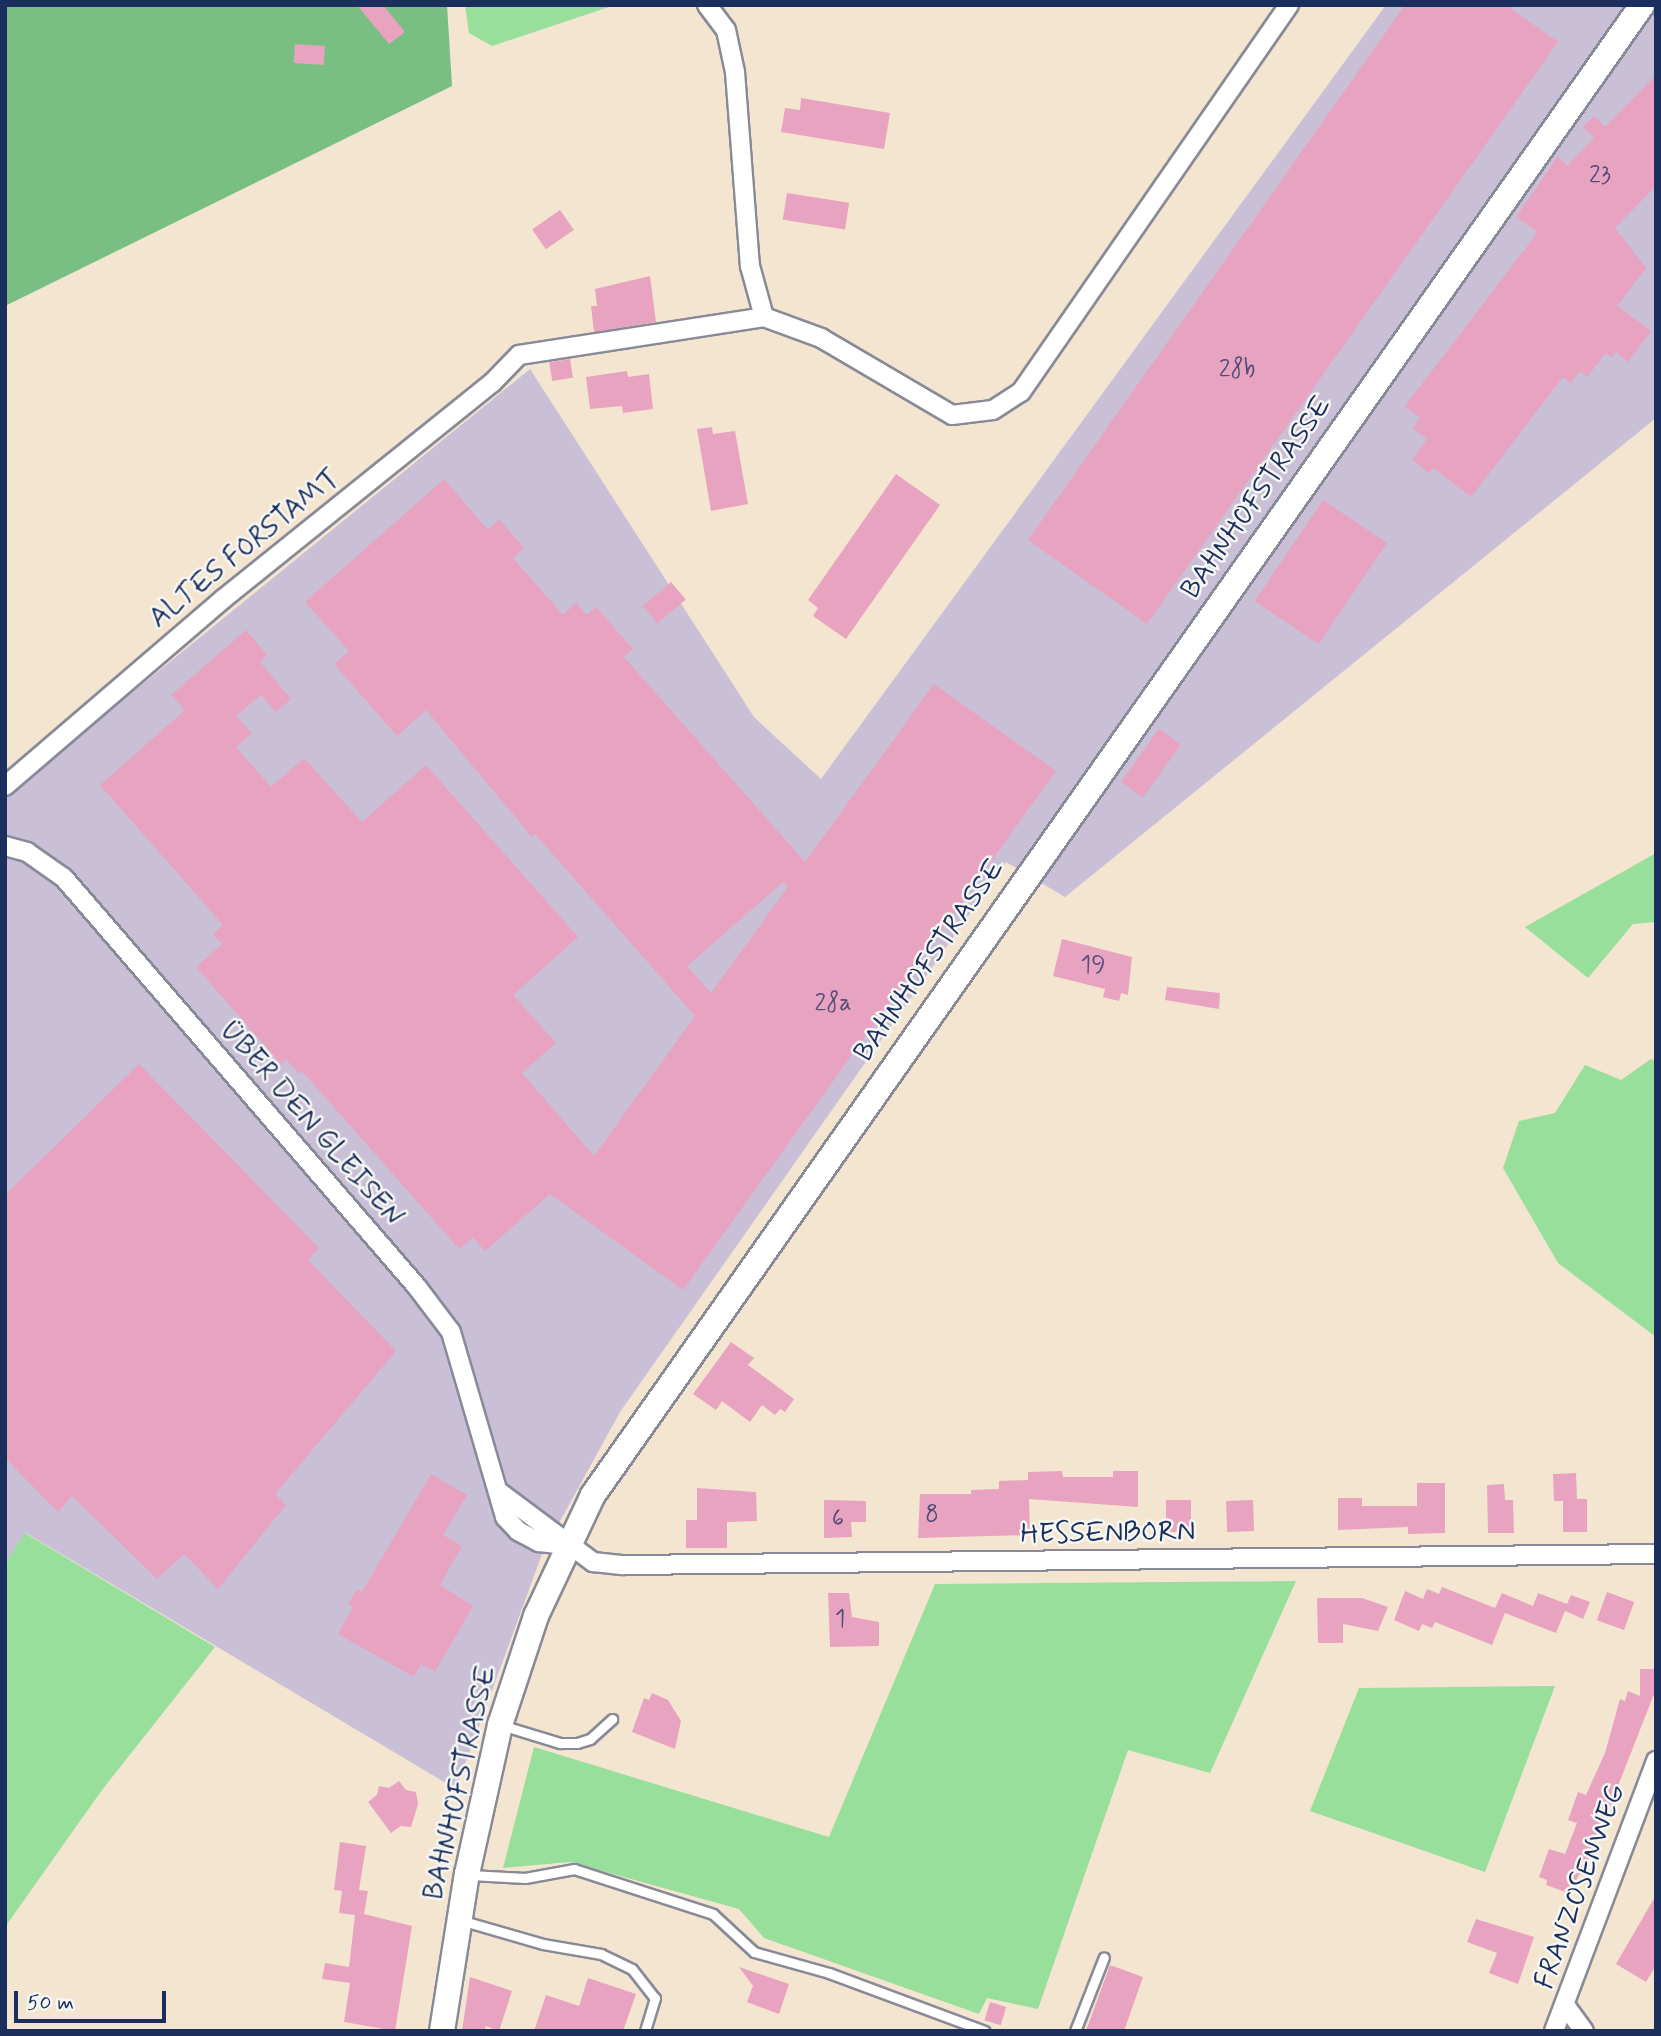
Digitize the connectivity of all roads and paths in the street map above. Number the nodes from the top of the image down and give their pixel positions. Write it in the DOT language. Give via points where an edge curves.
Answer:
graph roads {
  1 [pos="707,5"];
  2 [pos="1289,5"];
  3 [pos="1642,5"];
  4 [pos="764,317"];
  5 [pos="5,786"];
  6 [pos="5,846"];
  7 [pos="567,1545"];
  8 [pos="1656,1555"];
  9 [pos="612,1719"];
  10 [pos="500,1725"];
  11 [pos="1655,1767"];
  12 [pos="467,1874"];
  13 [pos="459,1919"];
  14 [pos="1104,1957"];
  15 [pos="1565,2006"];
  16 [pos="442,2031"];
  17 [pos="645,2031"];
  18 [pos="985,2031"];
  19 [pos="1075,2031"];
  20 [pos="1554,2031"];
  21 [pos="1584,2031"];
  1 -- 4 [label="street" via="726,30 735,72 750,266"];
  2 -- 4 [label="street" via="1021,392 993,410 952,415 821,338"];
  3 -- 7 [label="main road, BAHNHOFSTRASSE" via="642,1419"];
  4 -- 5 [label="street, ALTES FORSTAMT" via="519,355 492,383 223,599"];
  6 -- 7 [label="street, ÜBER DEN GLEISEN" via="27,852 64,878 417,1287 451,1332 498,1491 549,1526"];
  7 -- 8 [label="street, HESSENBORN" via="593,1562 624,1565"];
  7 -- 10 [label="main road, BAHNHOFSTRASSE" via="536,1616"];
  9 -- 10 [label="lane" via="590,1739 577,1743 560,1743"];
  10 -- 12 [label="main road, BAHNHOFSTRASSE"];
  11 -- 15 [label="street, FRANZOSENWEG"];
  12 -- 13 [label="main road, BAHNHOFSTRASSE"];
  12 -- 18 [label="lane" via="525,1878 574,1869 713,1914 754,1952 829,1973"];
  13 -- 16 [label="main road, BAHNHOFSTRASSE"];
  13 -- 17 [label="lane" via="543,1944 601,1954 632,1969 654,1998"];
  14 -- 19 [label="lane"];
  15 -- 20 [label="street, FRANZOSENWEG"];
  15 -- 21 [label="street"];
}
